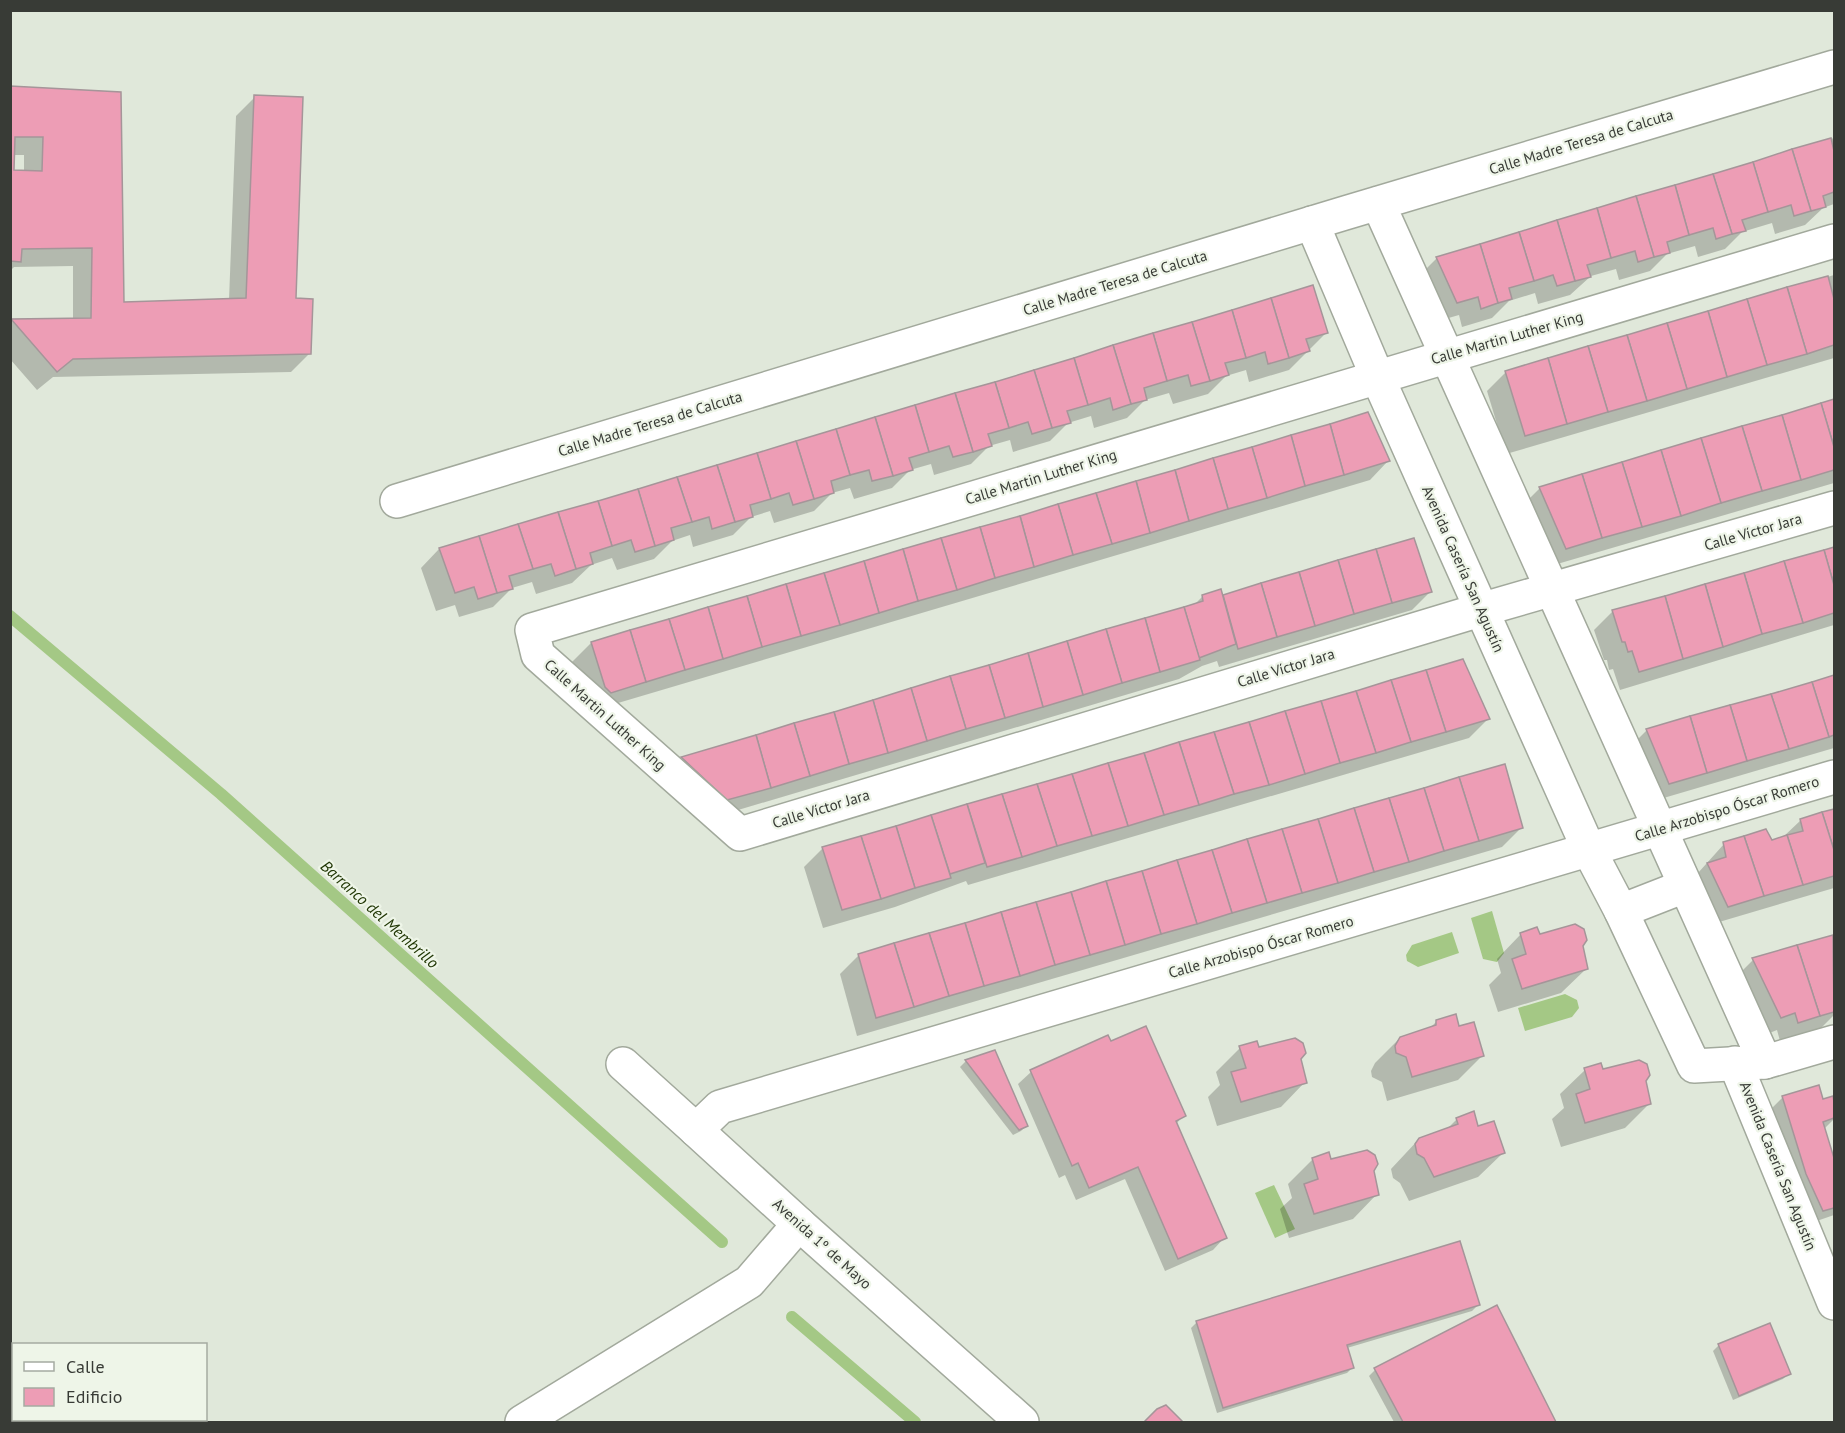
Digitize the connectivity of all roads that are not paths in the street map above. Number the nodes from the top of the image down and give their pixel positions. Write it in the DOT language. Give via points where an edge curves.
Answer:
graph roads {
  1 [pos="1834,67"];
  2 [pos="1378,203"];
  3 [pos="1312,223"];
  4 [pos="1834,242"];
  5 [pos="1445,357"];
  6 [pos="1377,376"];
  7 [pos="397,501"];
  8 [pos="1834,508"];
  9 [pos="1551,590"];
  10 [pos="1480,610"];
  11 [pos="1834,777"];
  12 [pos="1658,829"];
  13 [pos="740,834"];
  14 [pos="1588,850"];
  15 [pos="1685,886"];
  16 [pos="1621,911"];
  17 [pos="1834,1042"];
  18 [pos="1750,1062"];
  19 [pos="623,1064"];
  20 [pos="696,1130"];
  21 [pos="799,1224"];
  22 [pos="1834,1303"];
  23 [pos="522,1422"];
  24 [pos="1022,1422"];
  1 -- 2 [label="street, Calle Madre Teresa de Calcuta"];
  2 -- 3 [label="street, Calle Madre Teresa de Calcuta"];
  2 -- 5 [label="street, Avenida Casería San Agustín"];
  3 -- 6 [label="street, Avenida Casería San Agustín"];
  3 -- 7 [label="street, Calle Madre Teresa de Calcuta"];
  4 -- 5 [label="street, Calle Martin Luther King"];
  5 -- 6 [label="street, Calle Martin Luther King"];
  5 -- 9 [label="street, Avenida Casería San Agustín"];
  6 -- 10 [label="street, Avenida Casería San Agustín"];
  6 -- 13 [label="street, Calle Martin Luther King" via="532,630 538,655"];
  8 -- 9 [label="street, Calle Víctor Jara"];
  9 -- 10 [label="street, Calle Víctor Jara"];
  9 -- 12 [label="street, Avenida Casería San Agustín"];
  10 -- 13 [label="street, Calle Víctor Jara"];
  10 -- 14 [label="street, Avenida Casería San Agustín"];
  11 -- 12 [label="street, Calle Arzobispo Óscar Romero"];
  12 -- 14 [label="street, Calle Arzobispo Óscar Romero"];
  12 -- 15 [label="street, Avenida Casería San Agustín"];
  14 -- 16 [label="street, Avenida Casería San Agustín"];
  14 -- 20 [label="street, Calle Arzobispo Óscar Romero" via="720,1107"];
  15 -- 16 [label="street"];
  15 -- 18 [label="street, Avenida Casería San Agustín"];
  16 -- 18 [label="street, Avenida Casería San Agustín" via="1694,1066"];
  17 -- 18 [label="street"];
  18 -- 22 [label="street, Avenida Casería San Agustín"];
  19 -- 20 [label="street, Avenida 1º de Mayo"];
  20 -- 21 [label="street, Avenida 1º de Mayo"];
  21 -- 23 [label="street" via="749,1282"];
  21 -- 24 [label="street, Avenida 1º de Mayo"];
}
